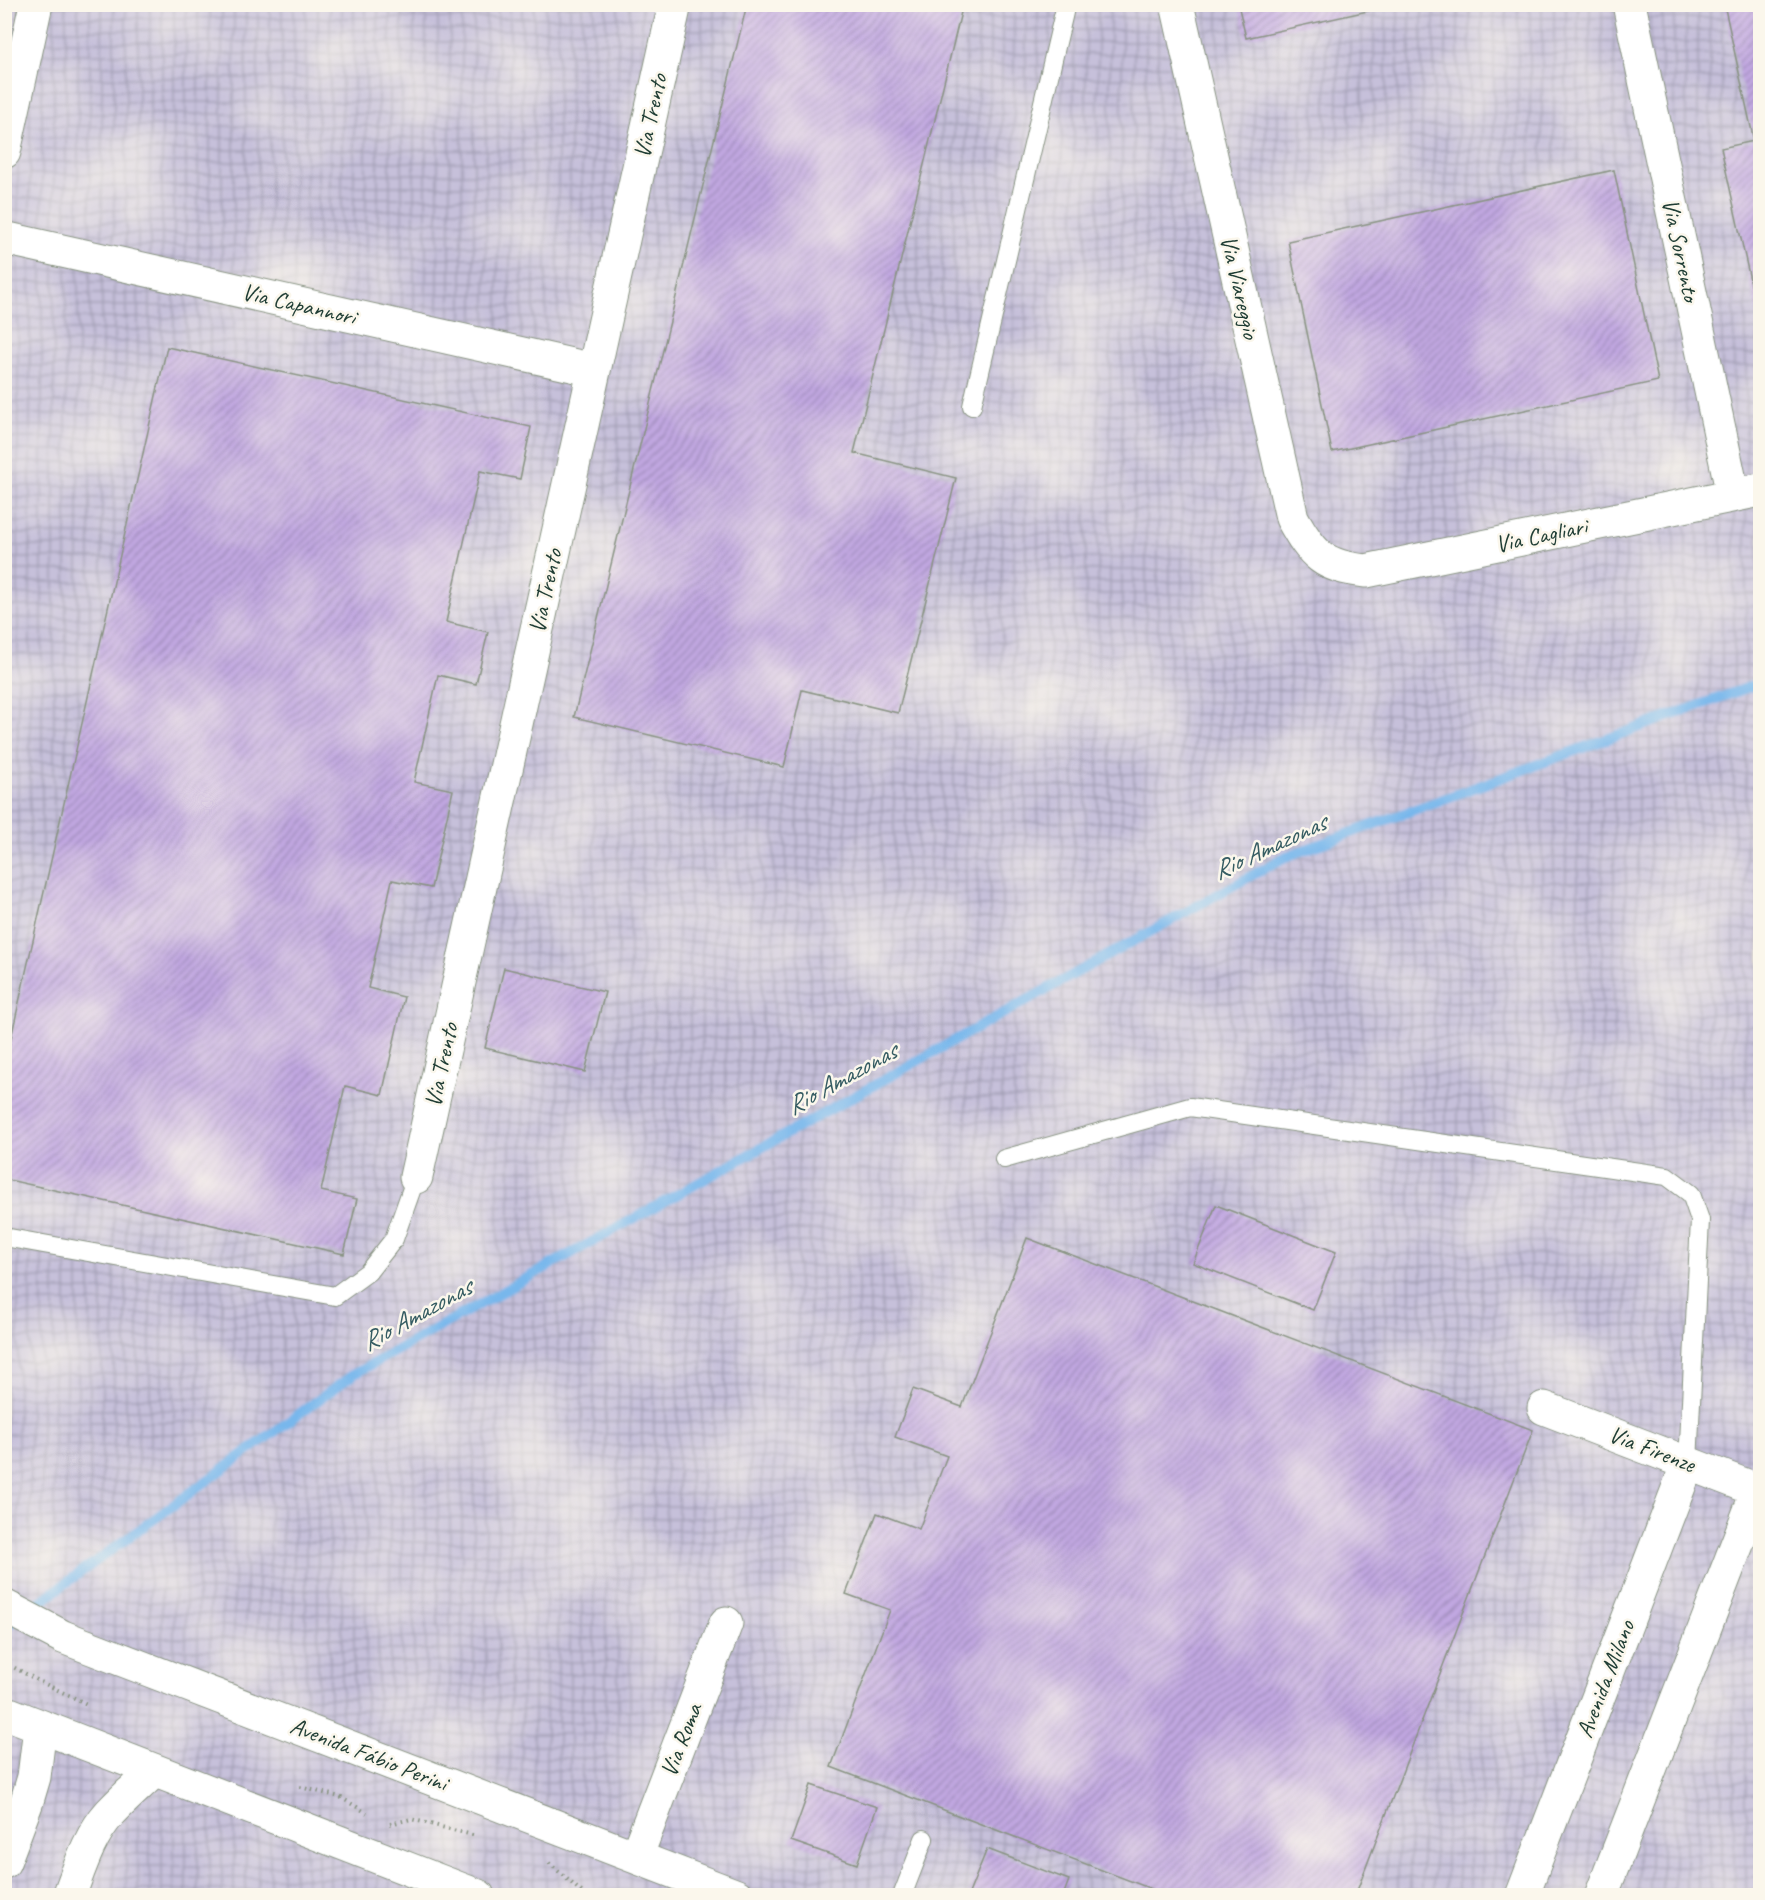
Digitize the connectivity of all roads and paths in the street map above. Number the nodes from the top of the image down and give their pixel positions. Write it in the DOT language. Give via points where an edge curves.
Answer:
graph roads {
  1 [pos="36,4"];
  2 [pos="675,4"];
  3 [pos="1066,4"];
  4 [pos="1177,4"];
  5 [pos="1629,4"];
  6 [pos="4,152"];
  7 [pos="4,237"];
  8 [pos="594,370"];
  9 [pos="972,406"];
  10 [pos="1747,493"];
  11 [pos="1323,560"];
  12 [pos="1004,1159"];
  13 [pos="416,1177"];
  14 [pos="4,1237"];
  15 [pos="1544,1408"];
  16 [pos="1688,1463"];
  17 [pos="1760,1488"];
  18 [pos="4,1606"];
  19 [pos="726,1623"];
  20 [pos="4,1662"];
  21 [pos="95,1708"];
  22 [pos="4,1712"];
  23 [pos="40,1727"];
  24 [pos="154,1771"];
  25 [pos="294,1785"];
  26 [pos="368,1814"];
  27 [pos="386,1824"];
  28 [pos="479,1836"];
  29 [pos="924,1839"];
  30 [pos="636,1857"];
  31 [pos="543,1858"];
  32 [pos="4,1862"];
  33 [pos="69,1896"];
  34 [pos="478,1896"];
  35 [pos="586,1896"];
  36 [pos="736,1896"];
  37 [pos="902,1896"];
  38 [pos="1522,1896"];
  39 [pos="1601,1896"];
  1 -- 6 [label="street"];
  2 -- 8 [label="street, Via Trento"];
  3 -- 9 [label="lane"];
  4 -- 11 [label="street, Via Viareggio" via="1292,518 1305,542"];
  5 -- 10 [label="street, Via Sorrento"];
  7 -- 8 [label="street, Via Capannori"];
  8 -- 13 [label="street, Via Trento"];
  10 -- 11 [label="street, Via Cagliari" via="1366,571 1343,569"];
  12 -- 16 [label="lane" via="1190,1107 1667,1176 1691,1194 1700,1220"];
  13 -- 14 [label="lane" via="394,1239 368,1272 335,1296"];
  15 -- 16 [label="street, Via Firenze"];
  16 -- 17 [label="street, Via Firenze"];
  16 -- 38 [label="street, Avenida Milano"];
  17 -- 39 [label="street"];
  18 -- 30 [label="street, Avenida Fábio Perini" via="63,1637"];
  19 -- 30 [label="street, Via Roma"];
  20 -- 21 [label="path"];
  22 -- 23 [label="street"];
  23 -- 24 [label="street"];
  23 -- 32 [label="street" via="34,1777"];
  24 -- 33 [label="street" via="109,1814 97,1831"];
  24 -- 34 [label="street"];
  25 -- 26 [label="path" via="340,1797"];
  27 -- 28 [label="path" via="411,1819"];
  29 -- 37 [label="lane"];
  30 -- 36 [label="street, Avenida Fábio Perini"];
  31 -- 35 [label="path"];
}
